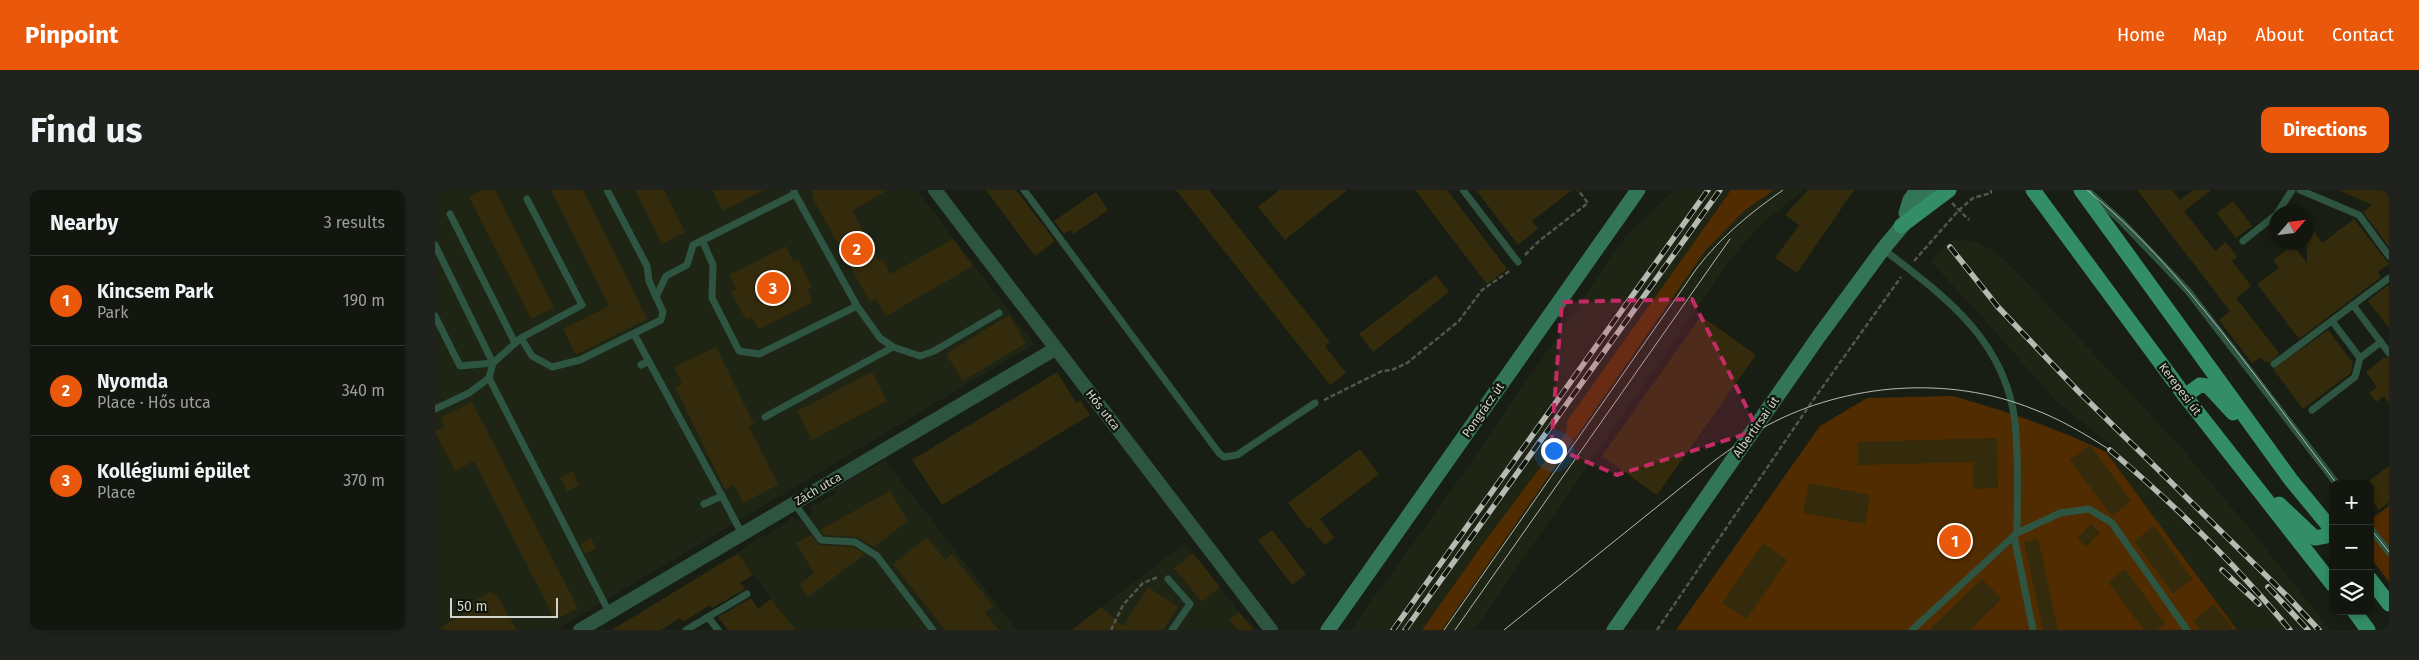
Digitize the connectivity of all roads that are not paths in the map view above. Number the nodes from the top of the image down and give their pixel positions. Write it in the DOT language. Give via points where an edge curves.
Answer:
graph roads {
  1 [pos="607,190"];
  2 [pos="935,190"];
  3 [pos="1024,190"];
  4 [pos="1463,190"];
  5 [pos="1638,190"];
  6 [pos="1917,190"];
  7 [pos="2081,190"];
  8 [pos="2087,190"];
  9 [pos="2292,190"];
  10 [pos="2300,190"];
  11 [pos="1941,191"];
  12 [pos="2032,191"];
  13 [pos="794,192"];
  14 [pos="527,199"];
  15 [pos="2282,205"];
  16 [pos="450,214"];
  17 [pos="2269,220"];
  18 [pos="1901,226"];
  19 [pos="702,240"];
  20 [pos="2243,241"];
  21 [pos="435,245"];
  22 [pos="1883,249"];
  23 [pos="2389,256"];
  24 [pos="1518,262"];
  25 [pos="2389,278"];
  26 [pos="656,297"];
  27 [pos="2353,305"];
  28 [pos="857,306"];
  29 [pos="999,313"];
  30 [pos="435,316"];
  31 [pos="2332,321"];
  32 [pos="634,334"];
  33 [pos="518,341"];
  34 [pos="2381,342"];
  35 [pos="893,347"];
  36 [pos="1055,349"];
  37 [pos="2389,353"];
  38 [pos="2360,358"];
  39 [pos="649,361"];
  40 [pos="493,363"];
  41 [pos="2274,364"];
  42 [pos="641,365"];
  43 [pos="489,378"];
  44 [pos="2185,396"];
  45 [pos="1315,403"];
  46 [pos="435,410"];
  47 [pos="2312,410"];
  48 [pos="765,417"];
  49 [pos="2243,470"];
  50 [pos="2291,480"];
  51 [pos="2334,480"];
  52 [pos="722,496"];
  53 [pos="794,503"];
  54 [pos="704,504"];
  55 [pos="2329,527"];
  56 [pos="2374,533"];
  57 [pos="742,534"];
  58 [pos="2329,534"];
  59 [pos="2015,535"];
  60 [pos="2389,552"];
  61 [pos="1168,579"];
  62 [pos="2329,580"];
  63 [pos="2374,585"];
  64 [pos="747,594"];
  65 [pos="2389,604"];
  66 [pos="609,612"];
  67 [pos="2357,615"];
  68 [pos="709,617"];
  69 [pos="588,628"];
  70 [pos="686,630"];
  71 [pos="718,630"];
  72 [pos="933,630"];
  73 [pos="1172,630"];
  74 [pos="1271,630"];
  75 [pos="1328,630"];
  76 [pos="1614,630"];
  77 [pos="1912,630"];
  78 [pos="2033,630"];
  79 [pos="2187,630"];
  80 [pos="2368,630"];
  1 -- 26 [label="lane" via="647,266"];
  2 -- 36 [label="street, Hős utca"];
  3 -- 45 [label="lane" via="1219,453 1225,457 1237,455"];
  4 -- 24 [label="lane"];
  5 -- 75 [label="street, Pongrácz út"];
  6 -- 18 [label="street, Albertirsai út"];
  7 -- 50 [label="main road"];
  8 -- 51 [label="lane" via="2188,290"];
  9 -- 15 [label="lane"];
  10 -- 23 [label="lane" via="2359,215"];
  11 -- 18 [label="main road"];
  12 -- 44 [label="main road, Kerepesi út"];
  13 -- 19 [label="lane"];
  13 -- 28 [label="lane"];
  14 -- 33 [label="lane" via="582,305"];
  16 -- 33 [label="lane"];
  17 -- 20 [label="lane"];
  18 -- 22 [label="street, Albertirsai út"];
  19 -- 26 [label="lane" via="693,245 687,265 666,276"];
  19 -- 28 [label="lane" via="713,265 712,298 739,351 759,354"];
  21 -- 40 [label="lane"];
  22 -- 59 [label="lane" via="1951,302 1976,328 2003,374 2015,422"];
  22 -- 76 [label="street, Albertirsai út"];
  25 -- 27 [label="lane"];
  26 -- 32 [label="lane" via="663,312 661,320"];
  27 -- 31 [label="lane"];
  27 -- 34 [label="lane"];
  28 -- 35 [label="lane" via="880,338"];
  29 -- 35 [label="lane" via="921,356"];
  30 -- 40 [label="lane" via="460,366"];
  31 -- 38 [label="lane"];
  31 -- 41 [label="lane"];
  32 -- 33 [label="lane" via="580,360 552,367 532,356"];
  32 -- 39 [label="lane"];
  33 -- 40 [label="lane"];
  34 -- 37 [label="lane"];
  34 -- 38 [label="lane"];
  35 -- 48 [label="lane"];
  36 -- 53 [label="street, Zách utca"];
  36 -- 74 [label="street, Hős utca"];
  38 -- 47 [label="lane" via="2355,378"];
  39 -- 42 [label="lane"];
  39 -- 52 [label="lane"];
  40 -- 43 [label="lane"];
  43 -- 46 [label="lane" via="469,393"];
  43 -- 66 [label="lane"];
  44 -- 49 [label="main road, Kerepesi út"];
  44 -- 50 [label="main road" via="2200,385 2208,386"];
  49 -- 58 [label="main road" via="2315,538"];
  49 -- 62 [label="main road, Kerepesi út"];
  50 -- 55 [label="main road"];
  52 -- 54 [label="lane"];
  52 -- 57 [label="lane"];
  53 -- 57 [label="street, Zách utca"];
  53 -- 72 [label="lane" via="821,540 855,542 877,556"];
  56 -- 60 [label="lane"];
  57 -- 66 [label="street, Zách utca"];
  59 -- 77 [label="lane"];
  59 -- 78 [label="lane"];
  59 -- 79 [label="lane" via="2060,513 2089,509 2112,523"];
  61 -- 73 [label="lane" via="1189,604"];
  63 -- 65 [label="main road"];
  64 -- 68 [label="lane"];
  66 -- 69 [label="street, Zách utca"];
  67 -- 80 [label="main road"];
  68 -- 70 [label="lane"];
  68 -- 71 [label="lane"];
}
